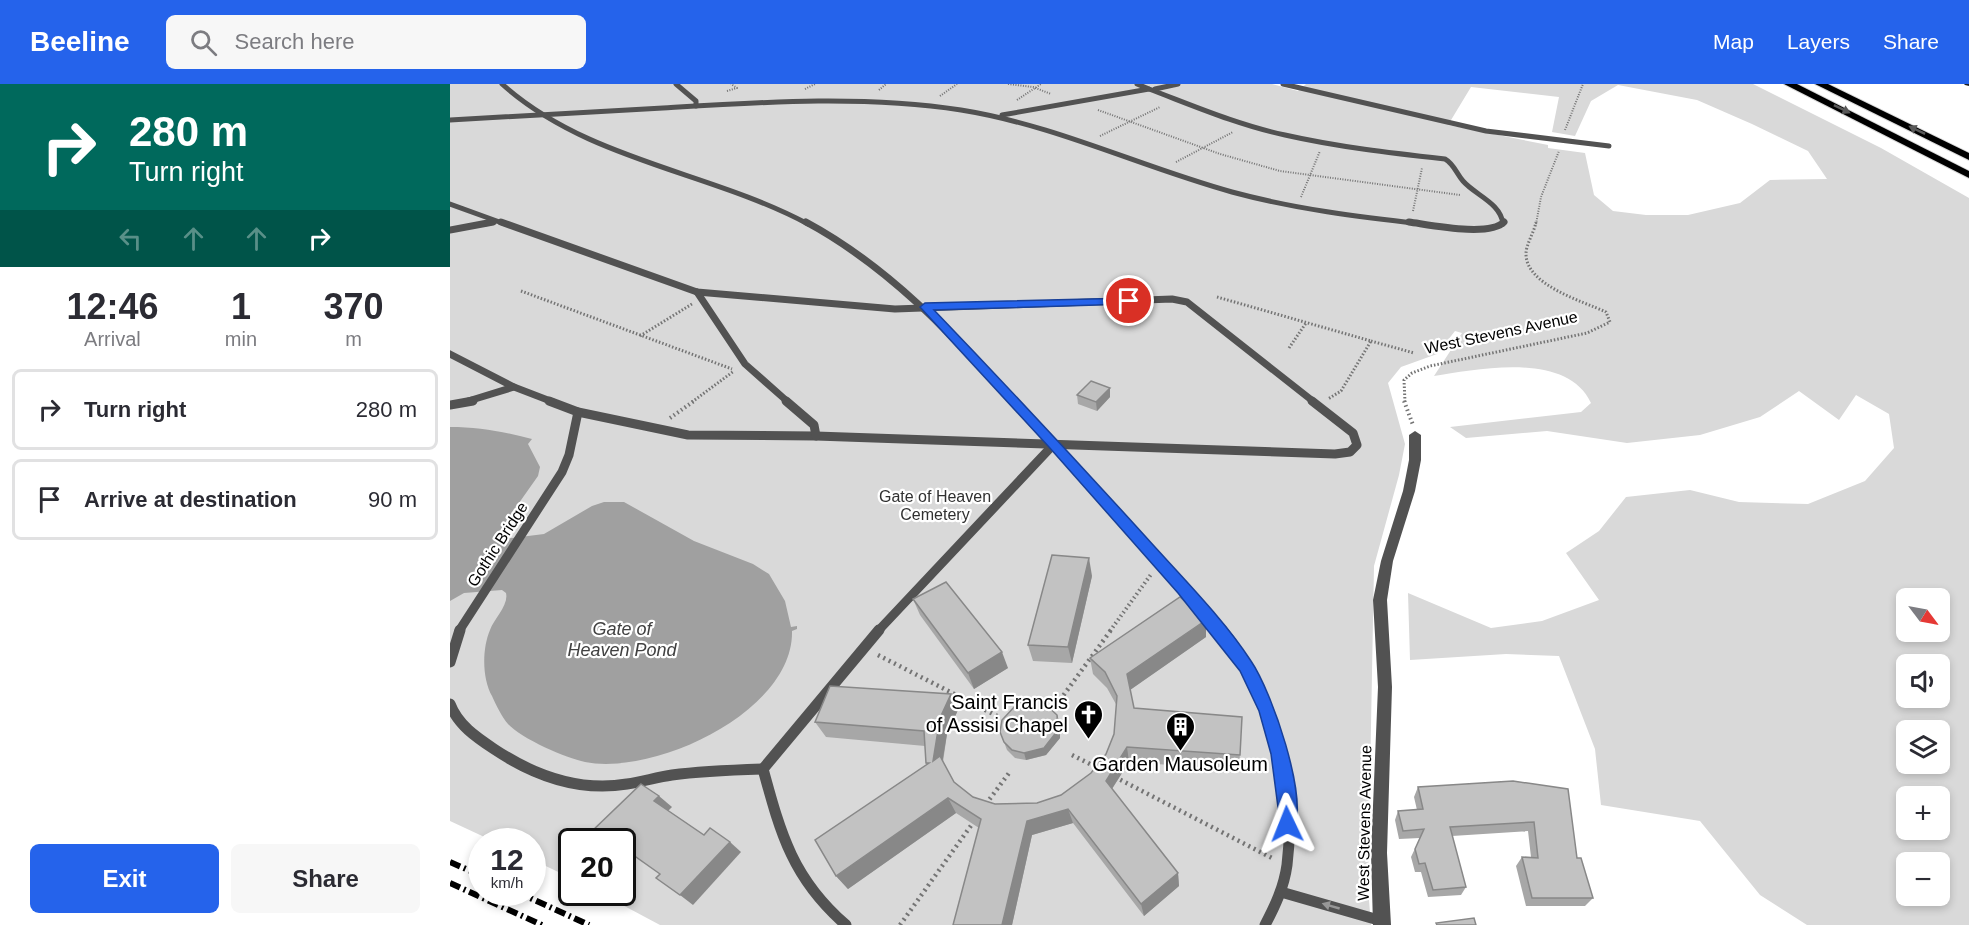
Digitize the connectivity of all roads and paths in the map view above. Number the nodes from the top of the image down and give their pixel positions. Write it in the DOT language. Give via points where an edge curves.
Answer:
graph roads {
  1 [pos="502,84"];
  2 [pos="676,84"];
  3 [pos="1008,84"];
  4 [pos="1137,84"];
  5 [pos="1178,84"];
  6 [pos="1283,84"];
  7 [pos="1583,84"];
  8 [pos="1789,84"];
  9 [pos="1820,84"];
  10 [pos="1149,89"];
  11 [pos="1177,99"];
  12 [pos="1075,102"];
  13 [pos="696,106"];
  14 [pos="543,115"];
  15 [pos="997,116"];
  16 [pos="450,120"];
  17 [pos="1129,122"];
  18 [pos="1247,125"];
  19 [pos="1086,142"];
  20 [pos="1324,142"];
  21 [pos="1562,143"];
  22 [pos="1609,146"];
  23 [pos="1202,148"];
  24 [pos="1425,156"];
  25 [pos="1969,157"];
  26 [pos="1163,170"];
  27 [pos="1969,175"];
  28 [pos="1310,176"];
  29 [pos="1417,190"];
  30 [pos="1487,198"];
  31 [pos="450,204"];
  32 [pos="1298,207"];
  33 [pos="497,221"];
  34 [pos="1410,222"];
  35 [pos="450,230"];
  36 [pos="521,291"];
  37 [pos="699,295"];
  38 [pos="1218,297"];
  39 [pos="925,307"];
  40 [pos="1306,322"];
  41 [pos="639,336"];
  42 [pos="1371,341"];
  43 [pos="1289,348"];
  44 [pos="1414,352"];
  45 [pos="450,354"];
  46 [pos="513,387"];
  47 [pos="450,405"];
  48 [pos="1317,405"];
  49 [pos="578,412"];
  50 [pos="667,420"];
  51 [pos="1415,435"];
  52 [pos="816,436"];
  53 [pos="1054,444"];
  54 [pos="1160,563"];
  55 [pos="864,647"];
  56 [pos="450,662"];
  57 [pos="1060,700"];
  58 [pos="450,704"];
  59 [pos="999,717"];
  60 [pos="1072,755"];
  61 [pos="763,769"];
  62 [pos="1009,773"];
  63 [pos="1287,865"];
  64 [pos="1281,892"];
  65 [pos="1382,923"];
  66 [pos="1269,924"];
  67 [pos="846,925"];
  68 [pos="900,925"];
  1 -- 14 [label="lane"];
  2 -- 13 [label="lane" via="696,101"];
  3 -- 12 [label="path" via="1033,87"];
  4 -- 10 [label="lane"];
  5 -- 10 [label="lane"];
  6 -- 21 [label="lane" via="1429,118"];
  7 -- 21 [label="path, West Stevens Avenue"];
  8 -- 27 [label="highway, one-way"];
  25 -- 9 [label="highway, one-way"];
  10 -- 11 [label="lane"];
  10 -- 12 [label="lane"];
  11 -- 17 [label="path"];
  11 -- 18 [label="lane"];
  12 -- 15 [label="lane"];
  12 -- 17 [label="path"];
  13 -- 14 [label="lane"];
  13 -- 15 [label="lane" via="867,101"];
  14 -- 16 [label="lane"];
  14 -- 39 [label="lane" via="614,150 736,190 790,214 854,251"];
  15 -- 19 [label="lane"];
  17 -- 19 [label="path"];
  17 -- 23 [label="path"];
  18 -- 20 [label="lane"];
  18 -- 23 [label="path"];
  19 -- 26 [label="lane"];
  20 -- 24 [label="lane"];
  20 -- 28 [label="path"];
  21 -- 22 [label="lane"];
  21 -- 51 [label="path, West Stevens Avenue" via="1541,197 1526,251 1527,265 1545,285 1606,312 1610,322 1582,334 1452,358 1411,372 1404,380 1403,391"];
  23 -- 26 [label="path"];
  23 -- 28 [label="path"];
  24 -- 29 [label="path"];
  24 -- 30 [label="lane" via="1453,163 1464,183"];
  26 -- 32 [label="lane" via="1230,192"];
  28 -- 29 [label="path"];
  28 -- 32 [label="path"];
  29 -- 30 [label="path"];
  29 -- 34 [label="path"];
  30 -- 34 [label="lane" via="1500,212 1504,223 1501,226 1486,230"];
  31 -- 33 [label="lane"];
  32 -- 34 [label="lane"];
  33 -- 35 [label="lane"];
  33 -- 37 [label="lane"];
  36 -- 41 [label="path"];
  37 -- 39 [label="lane" via="723,292 812,303 895,309"];
  37 -- 41 [label="path"];
  37 -- 52 [label="lane" via="745,364 814,425"];
  38 -- 40 [label="path"];
  39 -- 48 [label="lane" via="1172,298 1187,302"];
  39 -- 53 [label="lane"];
  40 -- 42 [label="path"];
  40 -- 43 [label="path"];
  41 -- 50 [label="path" via="735,370"];
  42 -- 44 [label="path"];
  42 -- 48 [label="path" via="1341,391"];
  45 -- 46 [label="lane"];
  46 -- 47 [label="lane" via="482,399"];
  46 -- 49 [label="lane"];
  48 -- 53 [label="lane" via="1353,433 1357,445 1350,452"];
  49 -- 52 [label="lane" via="688,435"];
  49 -- 56 [label="lane, Gothic Bridge" via="562,472 459,632"];
  51 -- 65 [label="street, West Stevens Avenue" via="1409,491 1387,561 1380,600 1385,687 1379,843"];
  52 -- 53 [label="lane"];
  53 -- 54 [label="lane"];
  53 -- 55 [label="lane"];
  54 -- 57 [label="path"];
  54 -- 63 [label="lane" via="1246,666 1267,711 1280,754 1288,803"];
  55 -- 59 [label="path"];
  55 -- 61 [label="lane"];
  58 -- 61 [label="lane" via="452,713 469,732 504,756 564,784 625,785 691,772"];
  60 -- 63 [label="path"];
  61 -- 67 [label="lane" via="774,809 798,867 818,898"];
  62 -- 68 [label="path"];
  63 -- 64 [label="lane"];
  65 -- 64 [label="lane, one-way"];
  64 -- 66 [label="lane"];
}
